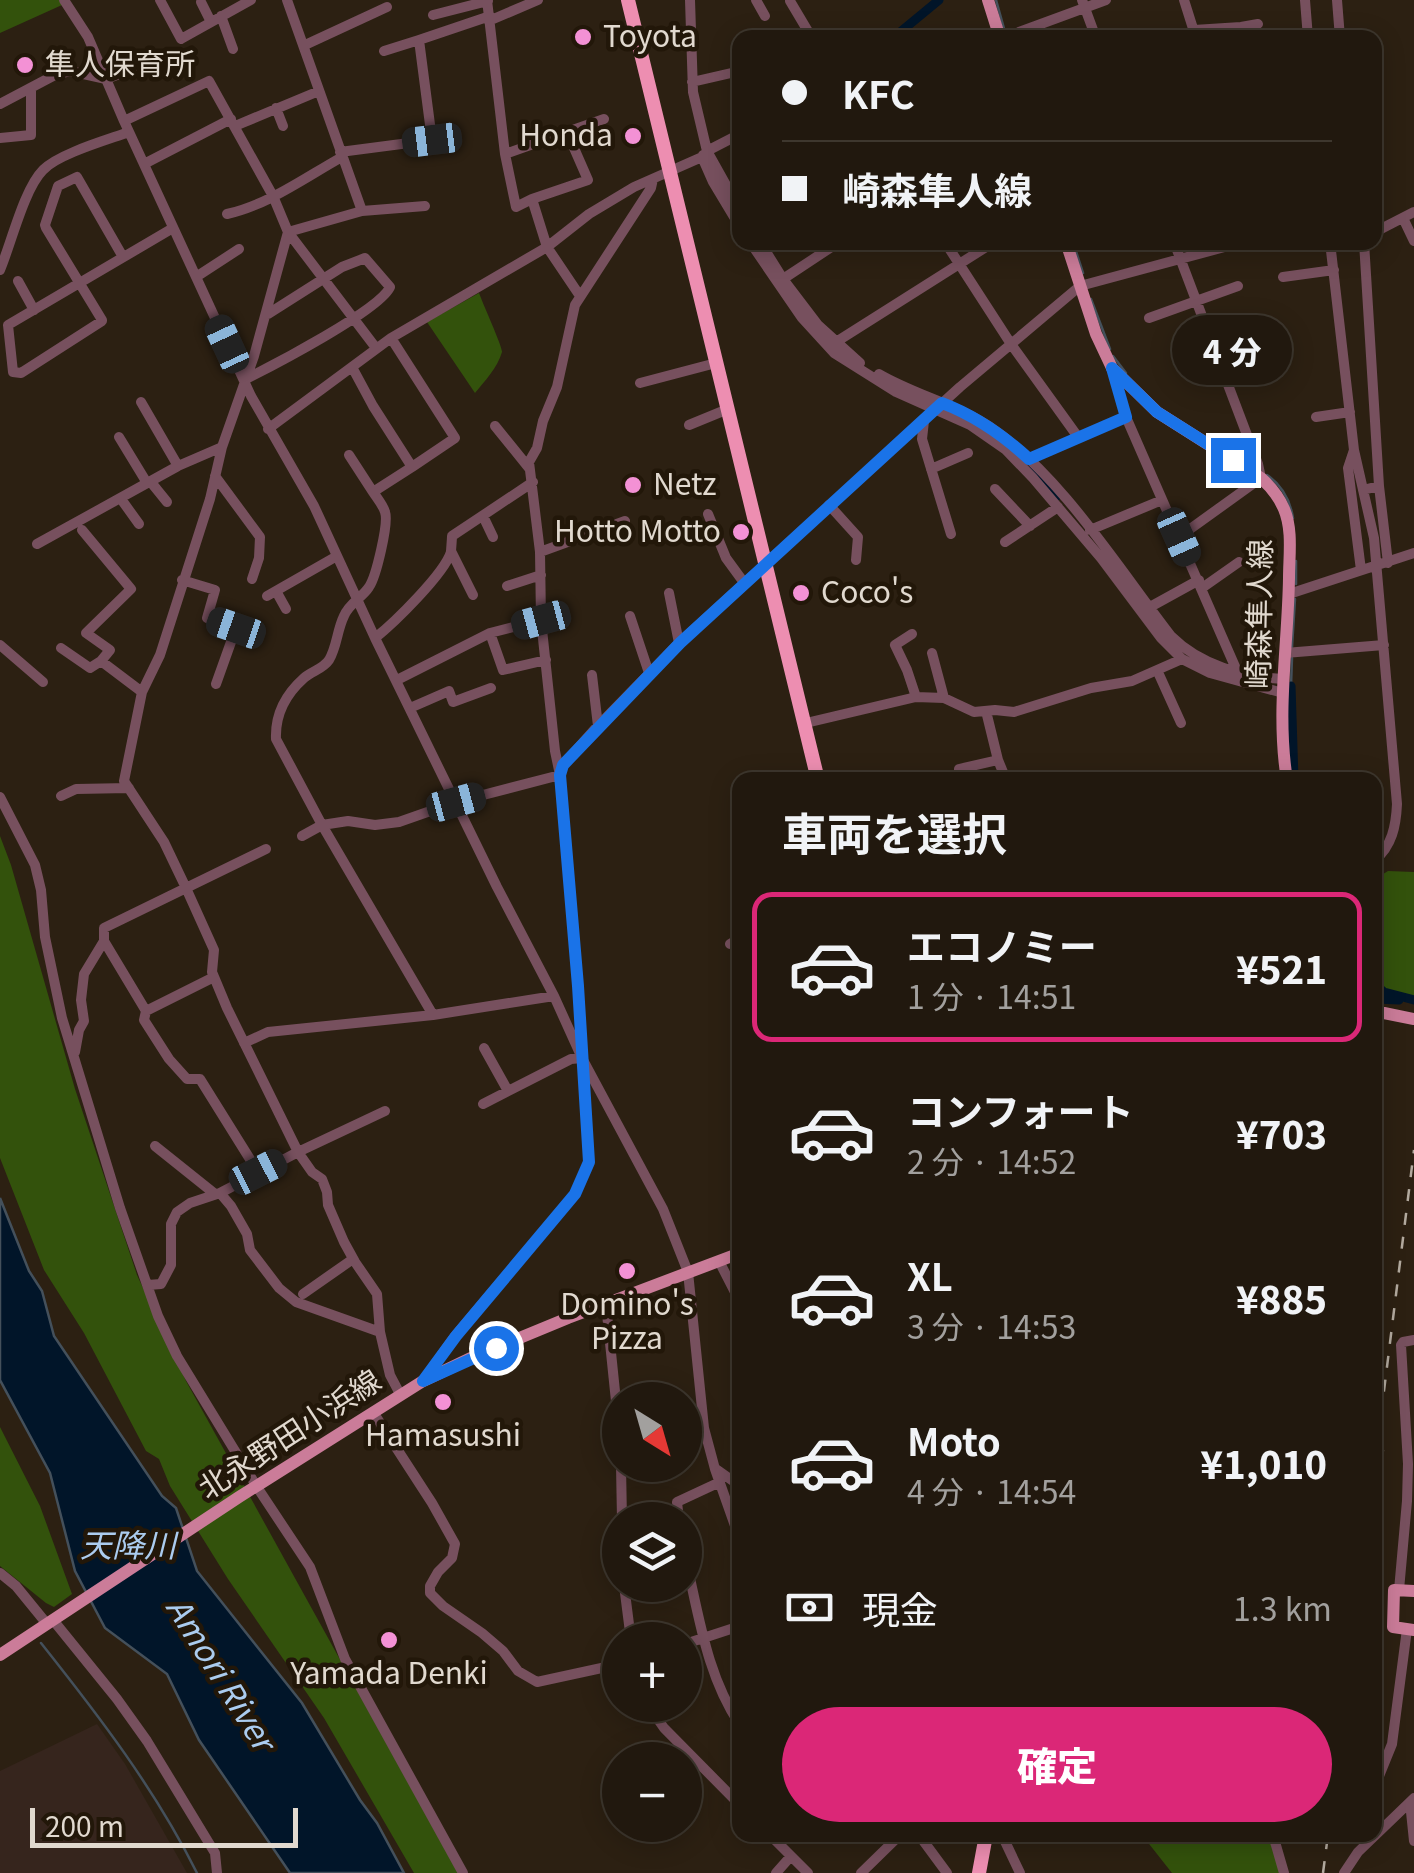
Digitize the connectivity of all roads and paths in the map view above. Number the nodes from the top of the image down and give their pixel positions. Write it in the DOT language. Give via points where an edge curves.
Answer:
graph roads {
  1 [pos="64,0"];
  2 [pos="160,0"];
  3 [pos="251,0"];
  4 [pos="288,0"];
  5 [pos="488,0"];
  6 [pos="538,0"];
  7 [pos="628,0"];
  8 [pos="690,0"];
  9 [pos="756,0"];
  10 [pos="988,0"];
  11 [pos="1106,0"];
  12 [pos="1184,0"];
  13 [pos="1304,0"];
  14 [pos="1336,0"];
  15 [pos="790,1"];
  16 [pos="201,2"];
  17 [pos="1083,4"];
  18 [pos="387,7"];
  19 [pos="433,14"];
  20 [pos="765,16"];
  21 [pos="491,18"];
  22 [pos="216,19"];
  23 [pos="1258,24"];
  24 [pos="1039,25"];
  25 [pos="807,30"];
  26 [pos="998,30"];
  27 [pos="1024,30"];
  28 [pos="1041,30"];
  29 [pos="1093,30"];
  30 [pos="1194,30"];
  31 [pos="1221,30"];
  32 [pos="1307,30"];
  33 [pos="1339,30"];
  34 [pos="419,40"];
  35 [pos="305,45"];
  36 [pos="233,49"];
  37 [pos="384,50"];
  38 [pos="138,67"];
  39 [pos="732,74"];
  40 [pos="106,79"];
  41 [pos="692,82"];
  42 [pos="31,88"];
  43 [pos="319,90"];
  44 [pos="0,104"];
  45 [pos="276,108"];
  46 [pos="604,119"];
  47 [pos="233,123"];
  48 [pos="126,126"];
  49 [pos="283,126"];
  50 [pos="567,132"];
  51 [pos="0,138"];
  52 [pos="732,138"];
  53 [pos="505,154"];
  54 [pos="704,154"];
  55 [pos="341,155"];
  56 [pos="144,164"];
  57 [pos="671,171"];
  58 [pos="653,178"];
  59 [pos="273,196"];
  60 [pos="732,197"];
  61 [pos="532,199"];
  62 [pos="425,206"];
  63 [pos="362,210"];
  64 [pos="227,214"];
  65 [pos="1408,215"];
  66 [pos="173,228"];
  67 [pos="1382,228"];
  68 [pos="288,232"];
  69 [pos="1414,241"];
  70 [pos="547,247"];
  71 [pos="238,249"];
  72 [pos="755,250"];
  73 [pos="765,250"];
  74 [pos="827,250"];
  75 [pos="949,250"];
  76 [pos="982,250"];
  77 [pos="1069,250"];
  78 [pos="1177,250"];
  79 [pos="1206,250"];
  80 [pos="1331,250"];
  81 [pos="1365,250"];
  82 [pos="122,257"];
  83 [pos="1182,261"];
  84 [pos="959,266"];
  85 [pos="0,270"];
  86 [pos="1334,270"];
  87 [pos="196,276"];
  88 [pos="1282,277"];
  89 [pos="323,279"];
  90 [pos="783,279"];
  91 [pos="18,281"];
  92 [pos="80,283"];
  93 [pos="1080,286"];
  94 [pos="1238,286"];
  95 [pos="580,296"];
  96 [pos="1196,301"];
  97 [pos="34,310"];
  98 [pos="267,314"];
  99 [pos="352,318"];
  100 [pos="1150,318"];
  101 [pos="390,338"];
  102 [pos="836,342"];
  103 [pos="1010,344"];
  104 [pos="376,348"];
  105 [pos="1263,352"];
  106 [pos="716,363"];
  107 [pos="352,367"];
  108 [pos="1112,368"];
  109 [pos="1222,369"];
  110 [pos="244,380"];
  111 [pos="640,383"];
  112 [pos="141,402"];
  113 [pos="940,406"];
  114 [pos="728,408"];
  115 [pos="1350,412"];
  116 [pos="1126,417"];
  117 [pos="1316,418"];
  118 [pos="924,420"];
  119 [pos="688,425"];
  120 [pos="495,426"];
  121 [pos="268,429"];
  122 [pos="119,438"];
  123 [pos="1078,438"];
  124 [pos="222,447"];
  125 [pos="1354,450"];
  126 [pos="968,452"];
  127 [pos="349,456"];
  128 [pos="1029,459"];
  129 [pos="178,466"];
  130 [pos="412,467"];
  131 [pos="931,469"];
  132 [pos="215,476"];
  133 [pos="532,476"];
  134 [pos="1261,478"];
  135 [pos="149,482"];
  136 [pos="1380,486"];
  137 [pos="996,488"];
  138 [pos="1364,490"];
  139 [pos="373,492"];
  140 [pos="121,499"];
  141 [pos="1162,500"];
  142 [pos="167,502"];
  143 [pos="829,505"];
  144 [pos="1058,507"];
  145 [pos="468,508"];
  146 [pos="708,514"];
  147 [pos="479,518"];
  148 [pos="626,521"];
  149 [pos="139,524"];
  150 [pos="1030,526"];
  151 [pos="82,530"];
  152 [pos="1090,530"];
  153 [pos="951,534"];
  154 [pos="493,537"];
  155 [pos="1179,537"];
  156 [pos="1005,542"];
  157 [pos="37,544"];
  158 [pos="451,552"];
  159 [pos="540,552"];
  160 [pos="1414,553"];
  161 [pos="337,556"];
  162 [pos="856,560"];
  163 [pos="1239,562"];
  164 [pos="766,564"];
  165 [pos="1382,564"];
  166 [pos="1360,570"];
  167 [pos="541,575"];
  168 [pos="252,579"];
  169 [pos="182,580"];
  170 [pos="745,584"];
  171 [pos="1201,584"];
  172 [pos="506,586"];
  173 [pos="669,594"];
  174 [pos="1288,594"];
  175 [pos="474,595"];
  176 [pos="357,598"];
  177 [pos="1150,607"];
  178 [pos="286,608"];
  179 [pos="630,616"];
  180 [pos="541,620"];
  181 [pos="490,633"];
  182 [pos="912,634"];
  183 [pos="376,638"];
  184 [pos="680,643"];
  185 [pos="0,645"];
  186 [pos="1384,645"];
  187 [pos="61,648"];
  188 [pos="932,653"];
  189 [pos="1285,653"];
  190 [pos="1182,658"];
  191 [pos="546,660"];
  192 [pos="102,662"];
  193 [pos="1157,670"];
  194 [pos="1237,672"];
  195 [pos="649,674"];
  196 [pos="592,675"];
  197 [pos="396,680"];
  198 [pos="42,682"];
  199 [pos="216,684"];
  200 [pos="1283,686"];
  201 [pos="490,688"];
  202 [pos="142,692"];
  203 [pos="916,697"];
  204 [pos="944,698"];
  205 [pos="410,708"];
  206 [pos="986,711"];
  207 [pos="1180,722"];
  208 [pos="806,723"];
  209 [pos="598,726"];
  210 [pos="998,760"];
  211 [pos="816,772"];
  212 [pos="961,772"];
  213 [pos="1003,772"];
  214 [pos="1286,772"];
  215 [pos="560,775"];
  216 [pos="129,788"];
  217 [pos="61,796"];
  218 [pos="0,797"];
  219 [pos="456,802"];
  220 [pos="322,825"];
  221 [pos="302,836"];
  222 [pos="266,849"];
  223 [pos="1382,854"];
  224 [pos="186,888"];
  225 [pos="104,940"];
  226 [pos="214,977"];
  227 [pos="554,996"];
  228 [pos="146,1011"];
  229 [pos="1382,1012"];
  230 [pos="433,1015"];
  231 [pos="1414,1019"];
  232 [pos="244,1042"];
  233 [pos="484,1048"];
  234 [pos="74,1056"];
  235 [pos="582,1058"];
  236 [pos="508,1091"];
  237 [pos="484,1104"];
  238 [pos="385,1111"];
  239 [pos="155,1146"];
  240 [pos="298,1152"];
  241 [pos="258,1172"];
  242 [pos="218,1194"];
  243 [pos="732,1255"];
  244 [pos="353,1258"];
  245 [pos="719,1261"];
  246 [pos="688,1272"];
  247 [pos="148,1285"];
  248 [pos="732,1286"];
  249 [pos="303,1294"];
  250 [pos="606,1304"];
  251 [pos="380,1332"];
  252 [pos="1414,1340"];
  253 [pos="423,1381"];
  254 [pos="614,1382"];
  255 [pos="400,1394"];
  256 [pos="373,1412"];
  257 [pos="715,1469"];
  258 [pos="732,1481"];
  259 [pos="720,1482"];
  260 [pos="257,1487"];
  261 [pos="677,1502"];
  262 [pos="732,1517"];
  263 [pos="0,1573"];
  264 [pos="1399,1590"];
  265 [pos="1414,1591"];
  266 [pos="55,1619"];
  267 [pos="732,1629"];
  268 [pos="1410,1630"];
  269 [pos="702,1639"];
  270 [pos="0,1655"];
  271 [pos="602,1668"];
  272 [pos="732,1712"];
  273 [pos="660,1722"];
  274 [pos="1382,1769"];
  275 [pos="732,1796"];
  276 [pos="1412,1800"];
  277 [pos="1382,1829"];
  278 [pos="1414,1840"];
  279 [pos="777,1842"];
  280 [pos="893,1842"];
  281 [pos="924,1842"];
  282 [pos="985,1842"];
  283 [pos="1005,1842"];
  284 [pos="1275,1842"];
  285 [pos="1357,1842"];
  286 [pos="1368,1842"];
  287 [pos="1358,1852"];
  288 [pos="791,1856"];
  289 [pos="216,1872"];
  290 [pos="463,1873"];
  291 [pos="776,1873"];
  292 [pos="808,1873"];
  293 [pos="860,1873"];
  294 [pos="947,1873"];
  295 [pos="979,1873"];
  296 [pos="1020,1873"];
  297 [pos="1284,1873"];
  298 [pos="1344,1873"];
  1 -- 40 [label="street"];
  2 -- 22 [label="street" via="182,40"];
  3 -- 22 [label="street"];
  4 -- 35 [label="street"];
  5 -- 19 [label="street"];
  5 -- 21 [label="street"];
  6 -- 21 [label="street"];
  7 -- 57 [label="highway"];
  8 -- 41 [label="street"];
  9 -- 20 [label="street"];
  10 -- 26 [label="main road"];
  11 -- 17 [label="street"];
  12 -- 30 [label="street"];
  13 -- 32 [label="street"];
  14 -- 33 [label="street"];
  15 -- 25 [label="street"];
  16 -- 22 [label="street"];
  17 -- 24 [label="street"];
  17 -- 29 [label="street"];
  18 -- 35 [label="street"];
  21 -- 34 [label="street"];
  21 -- 53 [label="street"];
  22 -- 36 [label="street"];
  23 -- 31 [label="street"];
  24 -- 27 [label="street"];
  24 -- 28 [label="street"];
  34 -- 37 [label="street"];
  34 -- 55 [label="street" via="432,140"];
  35 -- 43 [label="street"];
  38 -- 40 [label="street"];
  39 -- 41 [label="street"];
  40 -- 42 [label="street" via="70,71"];
  40 -- 48 [label="street"];
  41 -- 54 [label="street"];
  42 -- 44 [label="street"];
  42 -- 51 [label="street" via="31,135"];
  43 -- 45 [label="street"];
  43 -- 55 [label="street"];
  45 -- 47 [label="street"];
  45 -- 49 [label="street"];
  46 -- 50 [label="street"];
  47 -- 48 [label="street" via="208,81"];
  47 -- 56 [label="street"];
  47 -- 59 [label="street"];
  48 -- 56 [label="street"];
  48 -- 85 [label="street" via="44,168"];
  50 -- 53 [label="street"];
  50 -- 61 [label="street" via="588,180"];
  52 -- 54 [label="street"];
  53 -- 61 [label="street" via="516,207"];
  54 -- 57 [label="street"];
  54 -- 60 [label="street" via="713,182"];
  55 -- 59 [label="street"];
  55 -- 63 [label="street"];
  56 -- 66 [label="street"];
  57 -- 58 [label="street"];
  57 -- 106 [label="highway"];
  58 -- 70 [label="street"];
  58 -- 95 [label="street"];
  59 -- 64 [label="street"];
  59 -- 68 [label="street"];
  61 -- 70 [label="street"];
  62 -- 63 [label="street"];
  63 -- 68 [label="street"];
  65 -- 67 [label="street"];
  65 -- 69 [label="street"];
  66 -- 82 [label="street"];
  66 -- 87 [label="street"];
  68 -- 89 [label="street"];
  68 -- 98 [label="street"];
  70 -- 95 [label="street"];
  70 -- 101 [label="street"];
  71 -- 87 [label="street"];
  72 -- 113 [label="street" via="834,353 875,380"];
  73 -- 90 [label="street"];
  74 -- 90 [label="street"];
  75 -- 84 [label="street"];
  76 -- 84 [label="street"];
  77 -- 93 [label="main road, 崎森隼人線"];
  78 -- 83 [label="street"];
  79 -- 83 [label="street"];
  80 -- 86 [label="street"];
  81 -- 136 [label="street"];
  82 -- 92 [label="street"];
  82 -- 92 [label="street" via="79,179 62,184 45,225"];
  83 -- 93 [label="street"];
  83 -- 96 [label="street"];
  84 -- 102 [label="street"];
  84 -- 103 [label="street"];
  86 -- 88 [label="street"];
  86 -- 115 [label="street"];
  87 -- 110 [label="street"];
  89 -- 98 [label="street"];
  89 -- 99 [label="street"];
  89 -- 99 [label="street" via="365,258 390,287"];
  90 -- 102 [label="street"];
  91 -- 97 [label="street"];
  92 -- 97 [label="street"];
  92 -- 97 [label="street" via="100,324 16,374 8,325"];
  93 -- 103 [label="street"];
  93 -- 108 [label="main road, 崎森隼人線"];
  94 -- 96 [label="street"];
  95 -- 133 [label="street" via="558,387 529,462"];
  96 -- 100 [label="street"];
  96 -- 109 [label="street"];
  98 -- 110 [label="street"];
  99 -- 104 [label="street"];
  99 -- 110 [label="street"];
  101 -- 104 [label="street"];
  101 -- 130 [label="street" via="455,438"];
  102 -- 113 [label="street" via="860,364"];
  103 -- 113 [label="street"];
  103 -- 123 [label="street"];
  104 -- 107 [label="street"];
  105 -- 109 [label="street"];
  106 -- 111 [label="street"];
  106 -- 114 [label="highway"];
  107 -- 121 [label="street"];
  107 -- 130 [label="street"];
  108 -- 116 [label="street"];
  108 -- 134 [label="main road, 崎森隼人線" via="1157,412"];
  109 -- 134 [label="street"];
  110 -- 121 [label="street"];
  110 -- 124 [label="street"];
  112 -- 129 [label="street"];
  113 -- 118 [label="street"];
  113 -- 128 [label="street" via="985,424"];
  113 -- 144 [label="street" via="992,438"];
  114 -- 119 [label="street"];
  114 -- 164 [label="highway"];
  115 -- 117 [label="street"];
  115 -- 125 [label="street"];
  116 -- 123 [label="street"];
  116 -- 141 [label="street"];
  118 -- 131 [label="street"];
  118 -- 143 [label="street"];
  120 -- 133 [label="street"];
  121 -- 161 [label="street"];
  122 -- 135 [label="street"];
  123 -- 128 [label="street"];
  124 -- 129 [label="street"];
  124 -- 132 [label="street"];
  125 -- 138 [label="street"];
  125 -- 166 [label="street" via="1348,468"];
  126 -- 131 [label="street"];
  127 -- 139 [label="street"];
  128 -- 152 [label="street"];
  129 -- 135 [label="street"];
  130 -- 139 [label="street"];
  131 -- 153 [label="street"];
  132 -- 168 [label="street" via="260,537"];
  132 -- 169 [label="street"];
  133 -- 147 [label="street"];
  133 -- 159 [label="street"];
  134 -- 155 [label="street"];
  134 -- 174 [label="main road, 崎森隼人線" via="1284,509"];
  135 -- 140 [label="street"];
  135 -- 142 [label="street"];
  136 -- 138 [label="street"];
  136 -- 165 [label="street"];
  137 -- 150 [label="street"];
  138 -- 165 [label="street"];
  139 -- 176 [label="street" via="386,526 372,584"];
  140 -- 149 [label="street"];
  140 -- 157 [label="street"];
  141 -- 152 [label="street"];
  141 -- 155 [label="street"];
  143 -- 162 [label="street" via="858,537"];
  143 -- 164 [label="street"];
  144 -- 150 [label="street"];
  144 -- 190 [label="street"];
  145 -- 147 [label="street"];
  146 -- 170 [label="street"];
  147 -- 154 [label="street"];
  147 -- 158 [label="street" via="452,536"];
  148 -- 159 [label="street"];
  150 -- 156 [label="street"];
  151 -- 192 [label="street" via="130,589 86,633 110,650"];
  152 -- 177 [label="street"];
  155 -- 171 [label="street"];
  158 -- 175 [label="street"];
  158 -- 183 [label="street"];
  159 -- 167 [label="street"];
  160 -- 165 [label="street"];
  161 -- 176 [label="street"];
  161 -- 178 [label="street" via="272,594"];
  163 -- 171 [label="street"];
  164 -- 170 [label="street"];
  164 -- 208 [label="highway"];
  165 -- 166 [label="street"];
  165 -- 186 [label="street"];
  166 -- 174 [label="street"];
  167 -- 172 [label="street"];
  167 -- 180 [label="street"];
  169 -- 199 [label="street" via="215,590 208,618 236,628"];
  169 -- 202 [label="street"];
  170 -- 184 [label="street"];
  171 -- 177 [label="street"];
  171 -- 194 [label="street"];
  173 -- 184 [label="street"];
  174 -- 189 [label="main road, 崎森隼人線"];
  176 -- 183 [label="street"];
  176 -- 220 [label="street" via="345,611 331,658 296,687 276,725 276,739"];
  177 -- 194 [label="street" via="1190,653"];
  179 -- 195 [label="street"];
  180 -- 181 [label="street"];
  180 -- 191 [label="street"];
  181 -- 191 [label="street" via="503,670"];
  181 -- 197 [label="street"];
  182 -- 203 [label="street" via="896,645"];
  183 -- 197 [label="street"];
  184 -- 195 [label="street"];
  185 -- 198 [label="street"];
  186 -- 189 [label="street"];
  186 -- 223 [label="street" via="1398,804"];
  187 -- 192 [label="street" via="90,668"];
  188 -- 204 [label="street"];
  189 -- 200 [label="main road, 崎森隼人線"];
  190 -- 193 [label="street"];
  190 -- 200 [label="street" via="1210,673"];
  191 -- 215 [label="street"];
  192 -- 202 [label="street"];
  193 -- 206 [label="street" via="1014,712"];
  193 -- 207 [label="street"];
  194 -- 200 [label="street"];
  195 -- 209 [label="street"];
  196 -- 209 [label="street"];
  197 -- 205 [label="street"];
  200 -- 214 [label="main road, 崎森隼人線"];
  201 -- 205 [label="street" via="453,702 449,691"];
  202 -- 216 [label="street" via="124,781"];
  203 -- 204 [label="street"];
  203 -- 208 [label="street"];
  204 -- 206 [label="street"];
  205 -- 219 [label="street"];
  206 -- 210 [label="street"];
  208 -- 211 [label="highway"];
  209 -- 215 [label="street"];
  210 -- 212 [label="street"];
  210 -- 213 [label="street"];
  215 -- 219 [label="street"];
  215 -- 235 [label="street"];
  216 -- 217 [label="street"];
  216 -- 224 [label="street"];
  218 -- 234 [label="street" via="34,865"];
  219 -- 220 [label="street" via="400,822"];
  219 -- 227 [label="street"];
  220 -- 221 [label="street"];
  220 -- 230 [label="street"];
  222 -- 224 [label="street"];
  224 -- 225 [label="street" via="104,928"];
  224 -- 226 [label="street" via="214,950"];
  225 -- 228 [label="street"];
  225 -- 234 [label="street" via="84,974 84,1022"];
  226 -- 228 [label="street"];
  226 -- 232 [label="street"];
  227 -- 230 [label="street"];
  227 -- 235 [label="street"];
  228 -- 241 [label="street" via="144,1020 169,1059 187,1079 200,1079"];
  229 -- 231 [label="main road"];
  230 -- 232 [label="street" via="268,1032"];
  232 -- 240 [label="street"];
  233 -- 236 [label="street"];
  234 -- 247 [label="street"];
  235 -- 236 [label="street"];
  235 -- 246 [label="street" via="663,1209"];
  235 -- 253 [label="street" via="590,1149 584,1177"];
  236 -- 237 [label="street"];
  238 -- 240 [label="street"];
  239 -- 242 [label="street"];
  240 -- 241 [label="street"];
  240 -- 244 [label="street" via="322,1179"];
  241 -- 242 [label="street"];
  242 -- 247 [label="street" via="177,1212 168,1274"];
  242 -- 251 [label="street" via="279,1288 296,1302"];
  243 -- 245 [label="main road, 北永野田小浜線"];
  244 -- 249 [label="street"];
  244 -- 251 [label="street" via="377,1294"];
  245 -- 246 [label="main road, 北永野田小浜線"];
  245 -- 248 [label="street"];
  246 -- 250 [label="main road, 北永野田小浜線"];
  246 -- 257 [label="street" via="704,1428"];
  247 -- 260 [label="street" via="177,1356"];
  250 -- 253 [label="main road, 北永野田小浜線"];
  250 -- 254 [label="street"];
  251 -- 255 [label="street"];
  252 -- 264 [label="street" via="1402,1345 1408,1464"];
  253 -- 255 [label="main road, 北永野田小浜線"];
  255 -- 256 [label="main road, 北永野田小浜線"];
  256 -- 260 [label="main road, 北永野田小浜線"];
  256 -- 271 [label="street" via="455,1544 430,1586 437,1601 537,1682"];
  257 -- 258 [label="street"];
  257 -- 259 [label="street"];
  259 -- 261 [label="street"];
  259 -- 262 [label="street"];
  260 -- 266 [label="main road, 北永野田小浜線"];
  260 -- 290 [label="street" via="310,1567 345,1659"];
  263 -- 266 [label="street"];
  264 -- 265 [label="main road"];
  264 -- 268 [label="main road" via="1393,1627"];
  266 -- 270 [label="main road, 北永野田小浜線"];
  266 -- 289 [label="street" via="147,1741 216,1853"];
  267 -- 269 [label="street"];
  268 -- 274 [label="street"];
  269 -- 272 [label="street"];
  273 -- 275 [label="street"];
  276 -- 277 [label="street"];
  276 -- 278 [label="street"];
  279 -- 288 [label="street"];
  280 -- 293 [label="street"];
  281 -- 294 [label="street"];
  282 -- 295 [label="highway"];
  283 -- 296 [label="street"];
  284 -- 297 [label="street"];
  285 -- 287 [label="street"];
  286 -- 287 [label="street"];
  287 -- 298 [label="street"];
  288 -- 291 [label="street"];
  288 -- 292 [label="street"];
}
